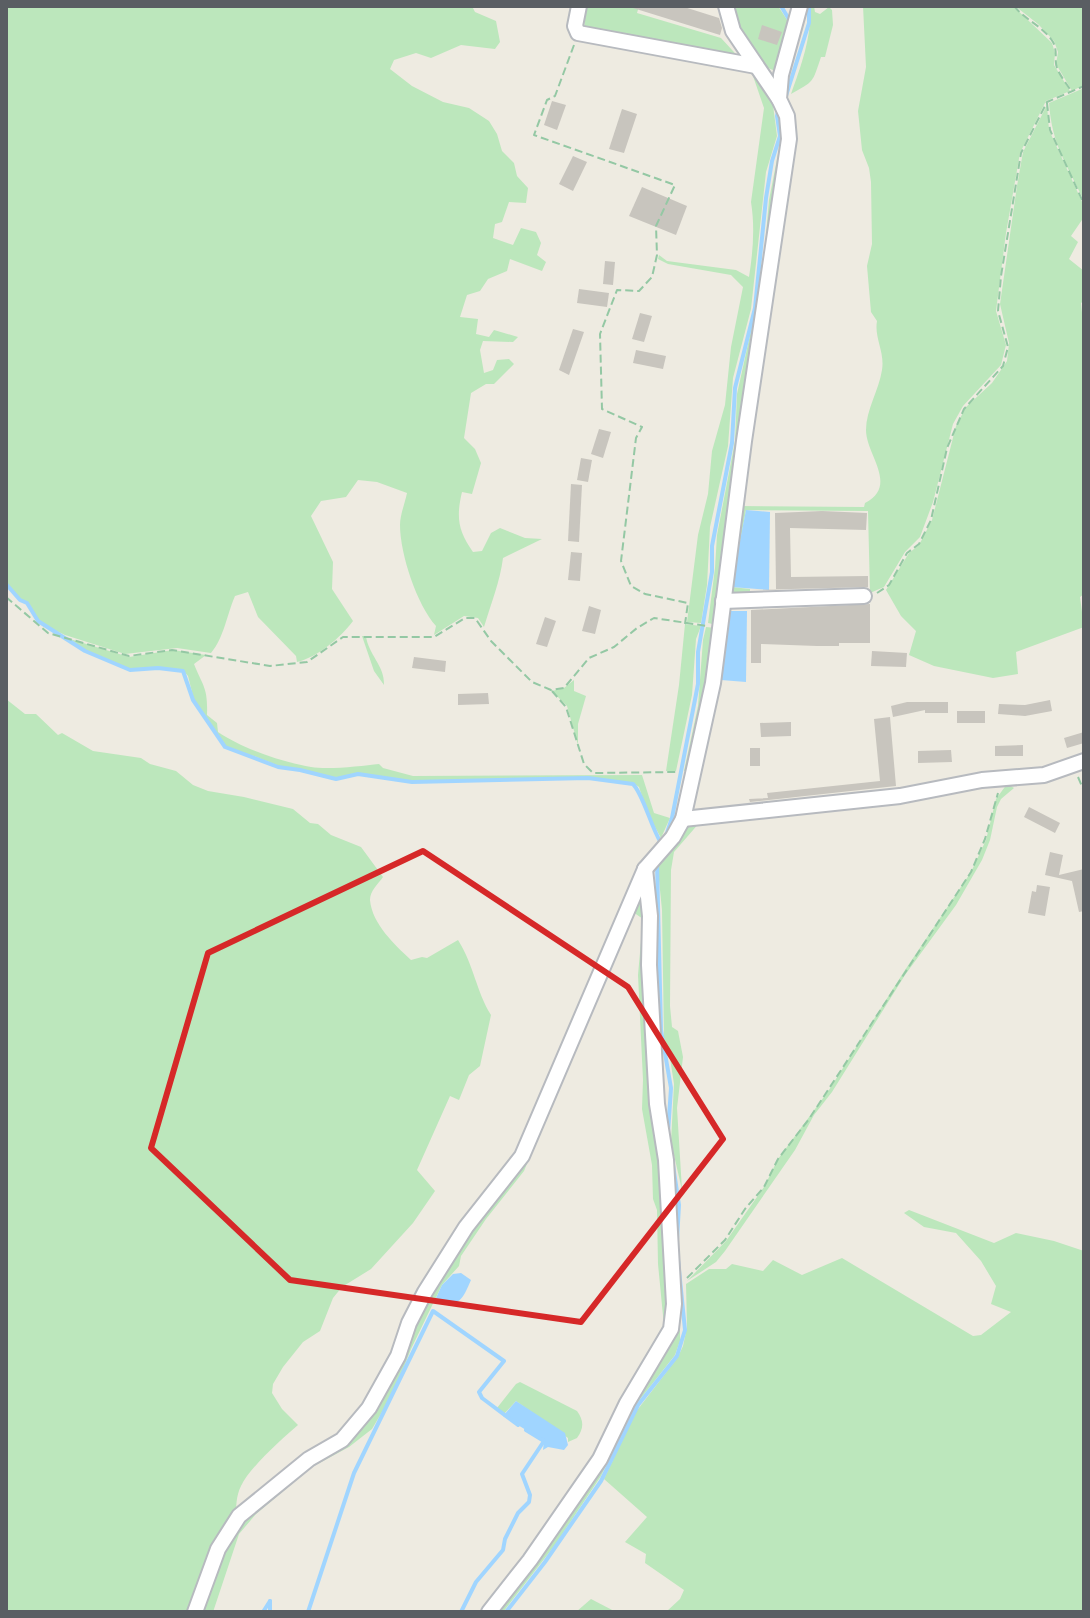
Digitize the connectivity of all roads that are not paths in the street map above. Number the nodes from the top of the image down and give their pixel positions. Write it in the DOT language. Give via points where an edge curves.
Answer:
graph roads {
  1 [pos="579,6"];
  2 [pos="726,6"];
  3 [pos="800,6"];
  4 [pos="756,66"];
  5 [pos="779,99"];
  6 [pos="864,596"];
  7 [pos="723,601"];
  8 [pos="1084,761"];
  9 [pos="683,819"];
  10 [pos="645,869"];
  11 [pos="195,1612"];
  12 [pos="489,1612"];
  1 -- 4 [label="street" via="578,33"];
  2 -- 4 [label="street" via="733,31"];
  3 -- 5 [label="street"];
  4 -- 5 [label="street"];
  5 -- 7 [label="street" via="789,139"];
  6 -- 7 [label="street"];
  7 -- 9 [label="street" via="713,683"];
  8 -- 9 [label="street" via="1044,775 900,796"];
  9 -- 10 [label="street"];
  10 -- 11 [label="street" via="522,1156 466,1227 425,1292 369,1408 342,1440 309,1459 239,1516 218,1549"];
  10 -- 12 [label="street" via="657,1104 666,1160 671,1329 600,1459"];
}
